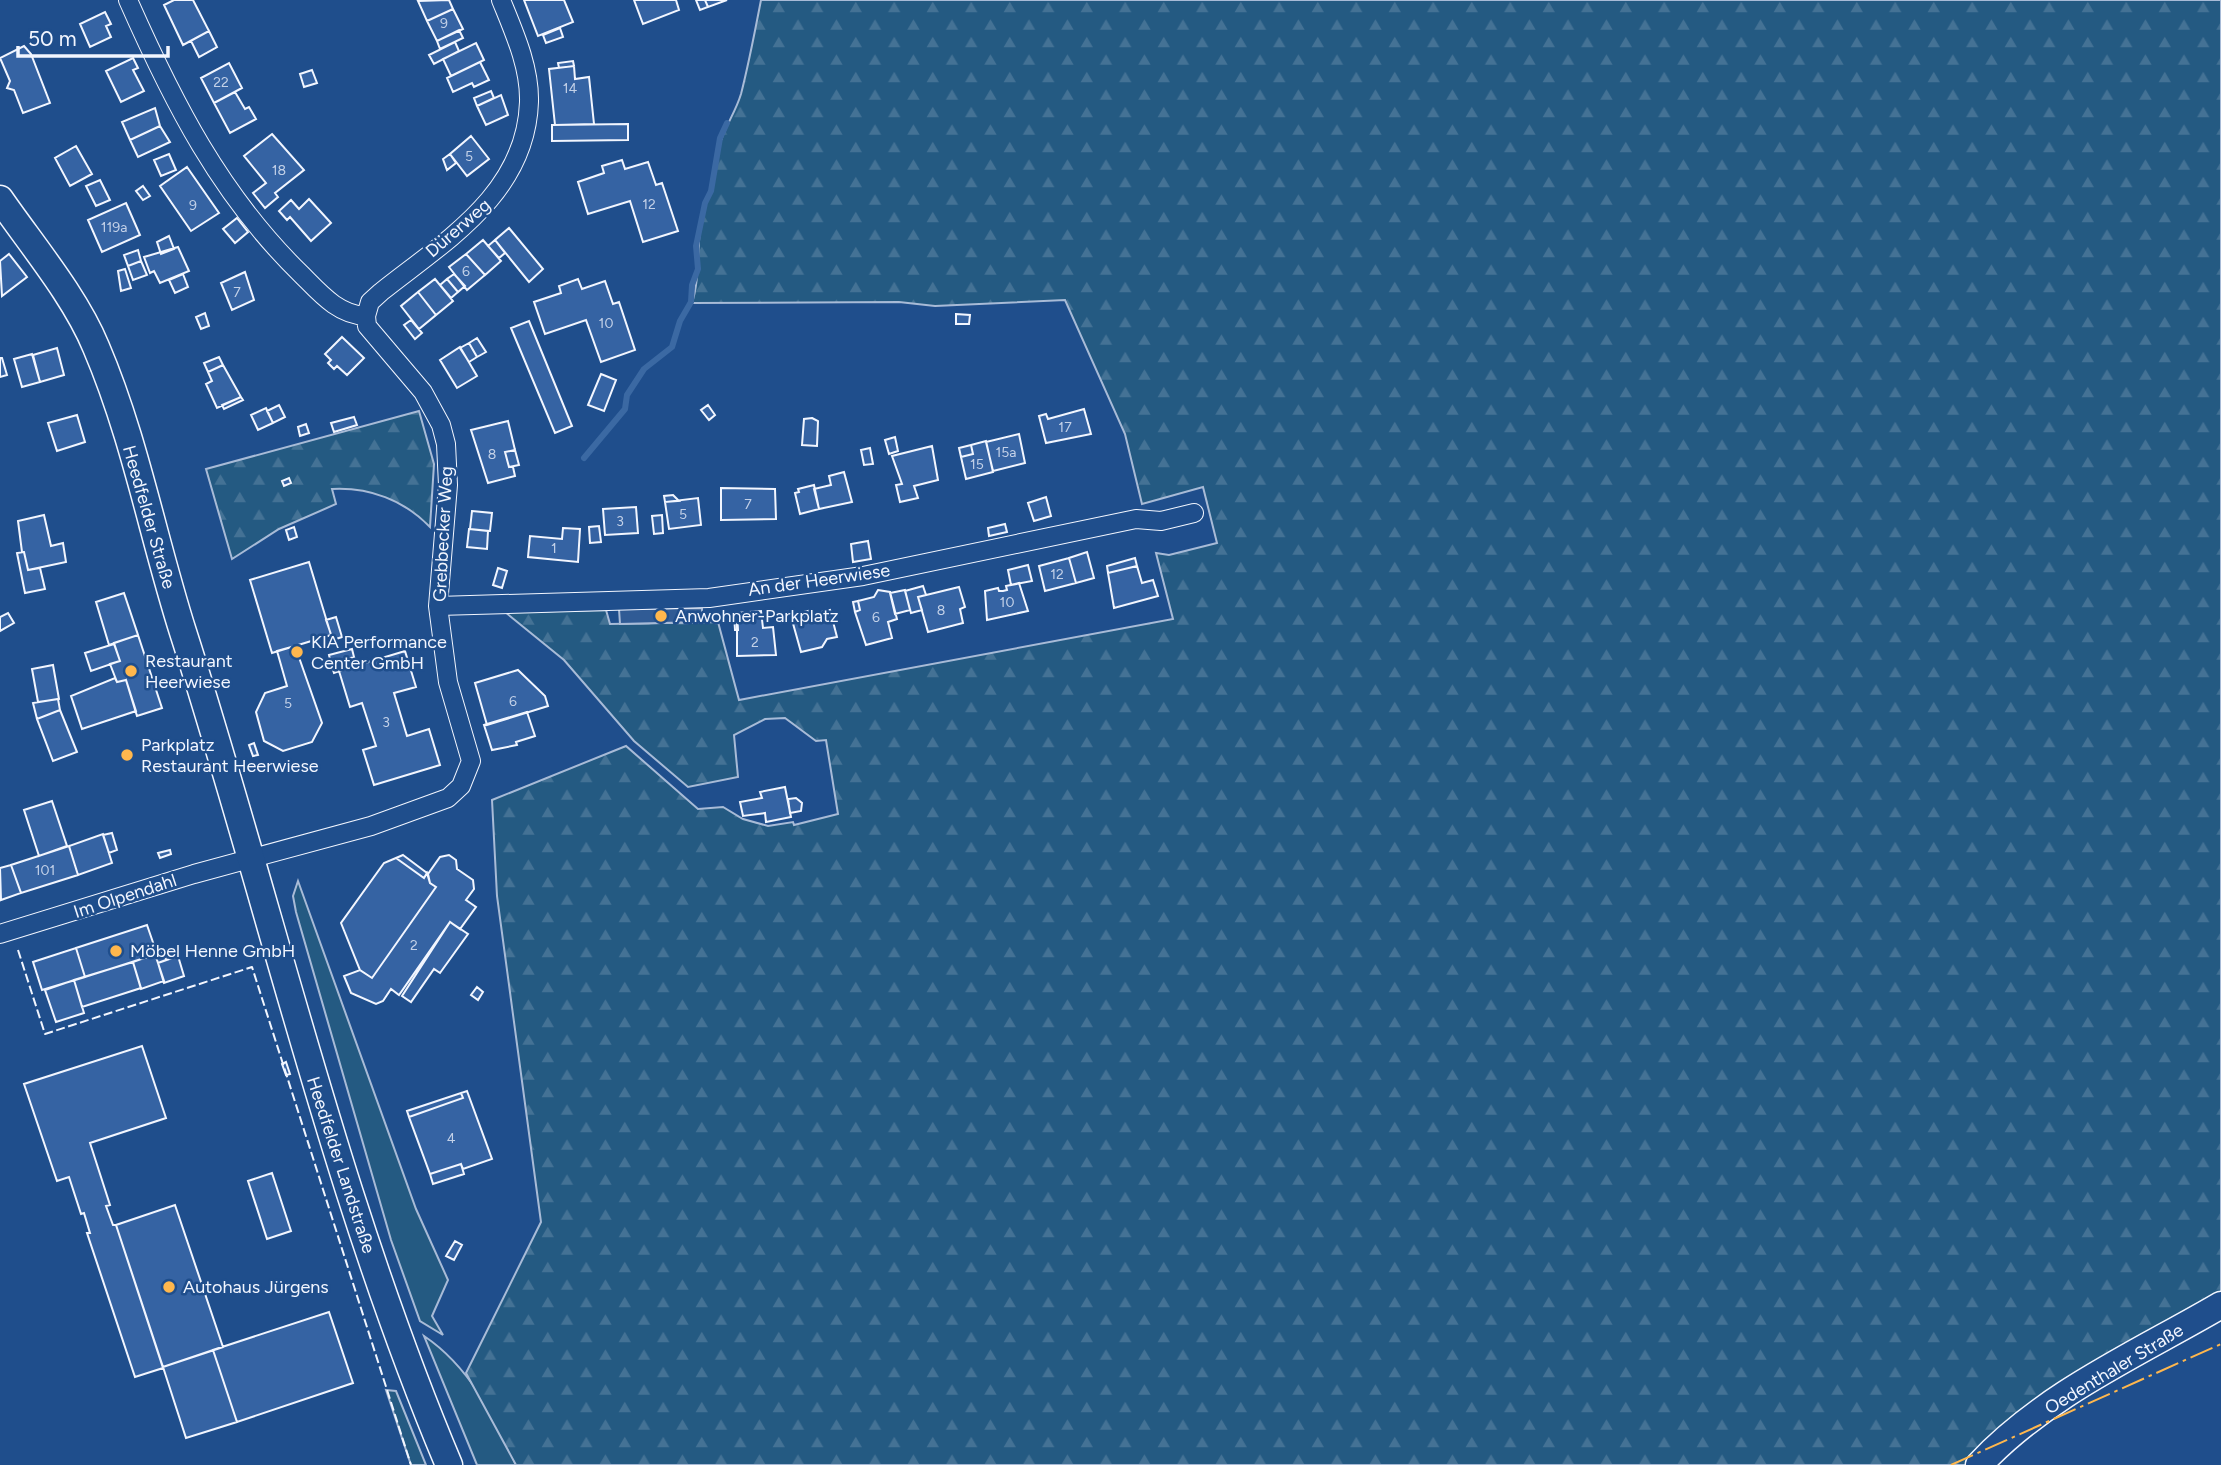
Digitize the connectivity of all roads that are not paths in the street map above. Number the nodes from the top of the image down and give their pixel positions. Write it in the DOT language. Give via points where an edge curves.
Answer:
graph roads {
  1 [pos="128,0"];
  2 [pos="501,0"];
  3 [pos="0,199"];
  4 [pos="366,316"];
  5 [pos="1194,513"];
  6 [pos="438,606"];
  7 [pos="251,858"];
  8 [pos="0,934"];
  9 [pos="2221,1305"];
  10 [pos="449,1465"];
  11 [pos="1979,1465"];
  1 -- 4 [label="street" via="222,184 318,292 350,315"];
  2 -- 4 [label="street, Dürerweg" via="521,50 529,101 514,165 482,210 370,302"];
  3 -- 7 [label="main road, Heedfelder Straße" via="95,345"];
  4 -- 6 [label="street, Grebbecker Weg" via="373,335 423,392 446,444 448,485"];
  5 -- 6 [label="street, An der Heerwiese" via="1161,521 1136,519 863,576 709,598"];
  6 -- 7 [label="street, Grebbecker Weg" via="448,682 471,761 461,786 448,798 408,813"];
  7 -- 8 [label="street, Im Olpendahl"];
  7 -- 10 [label="main road, Heedfelder Landstraße" via="330,1137 384,1299"];
  9 -- 11 [label="main road, Oedenthaler Straße" via="2073,1391 2034,1417"];
}
